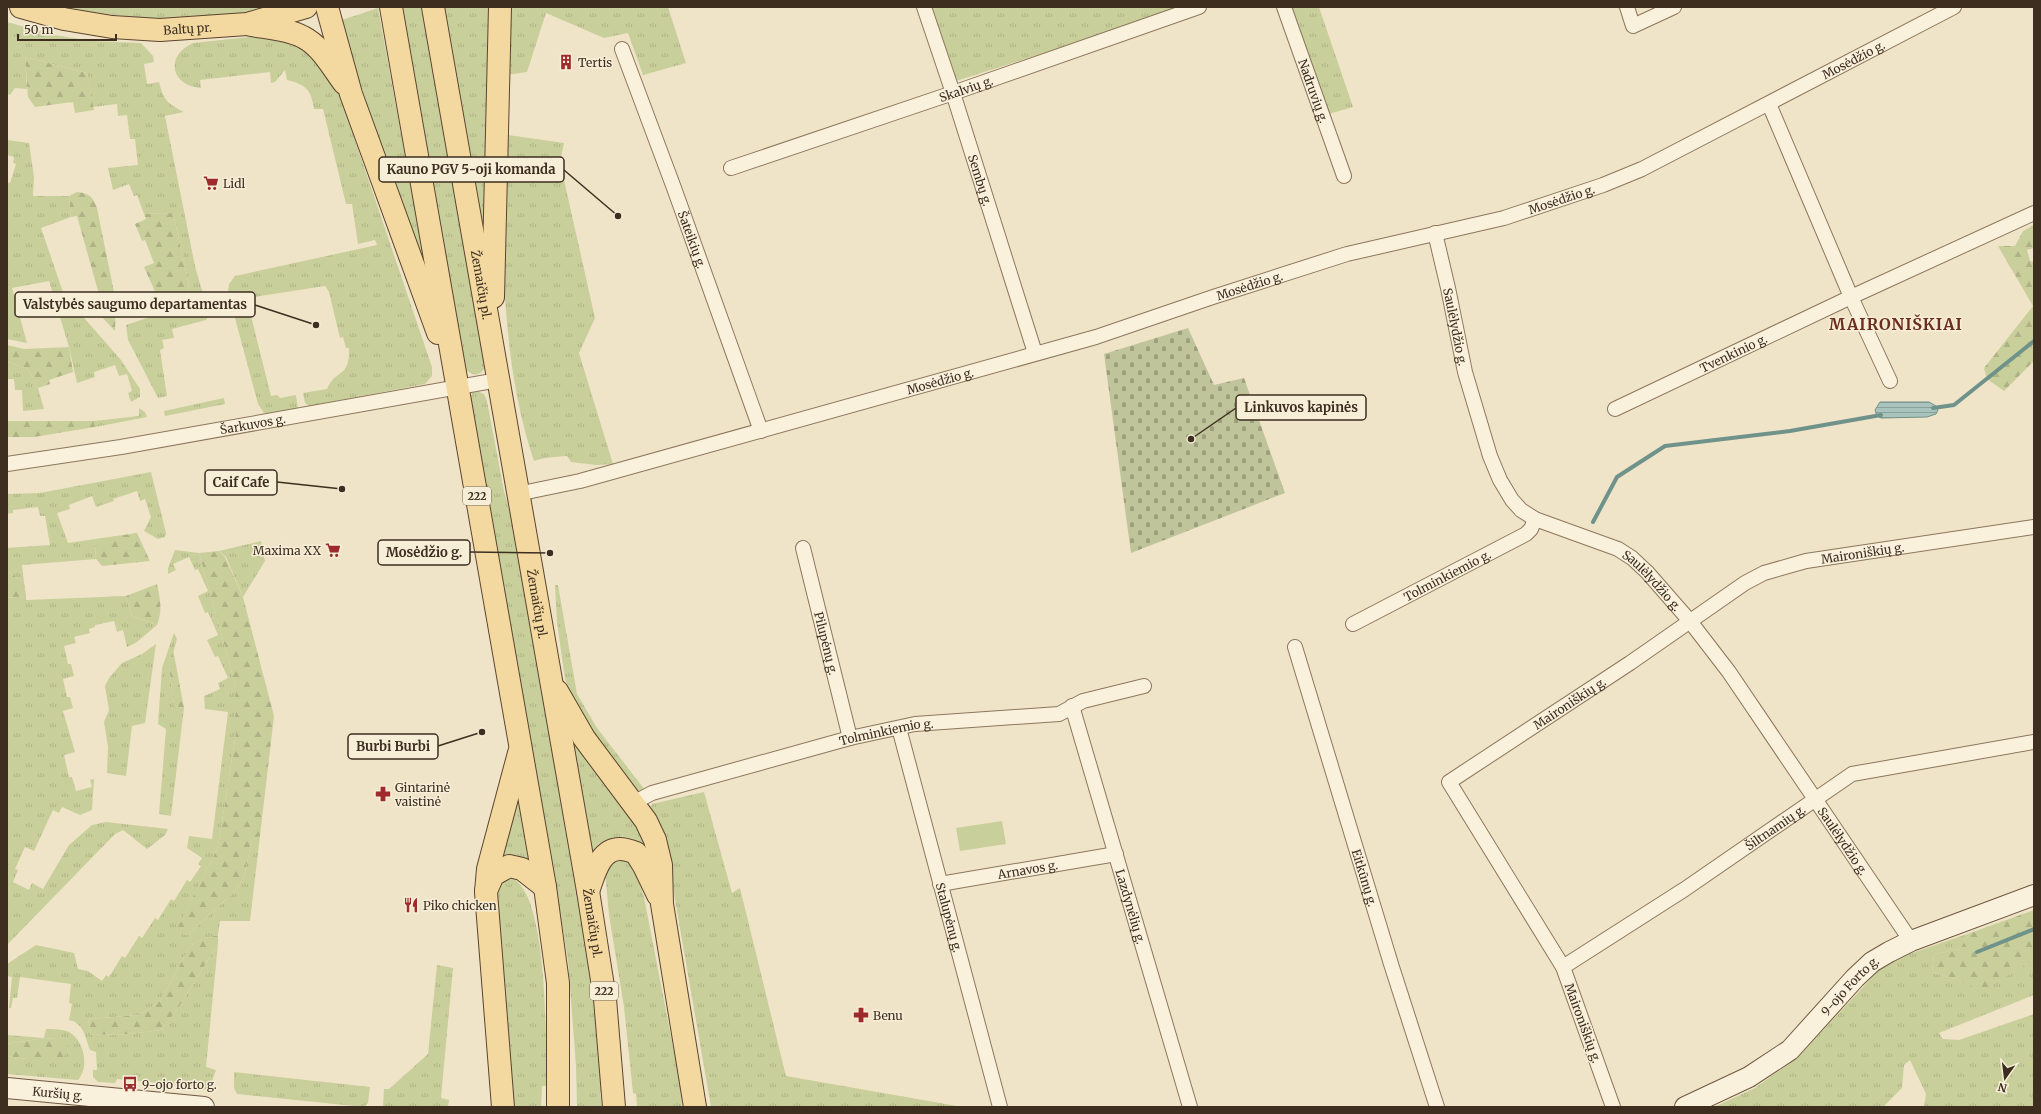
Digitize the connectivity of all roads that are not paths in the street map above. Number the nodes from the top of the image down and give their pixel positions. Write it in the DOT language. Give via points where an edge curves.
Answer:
graph roads {
  1 [pos="21,7"];
  2 [pos="306,7"];
  3 [pos="327,7"];
  4 [pos="391,7"];
  5 [pos="433,7"];
  6 [pos="500,7"];
  7 [pos="924,7"];
  8 [pos="1199,7"];
  9 [pos="1284,7"];
  10 [pos="1627,7"];
  11 [pos="1674,7"];
  12 [pos="1954,7"];
  13 [pos="247,24"];
  14 [pos="622,49"];
  15 [pos="953,93"];
  16 [pos="352,94"];
  17 [pos="1769,104"];
  18 [pos="731,168"];
  19 [pos="1344,176"];
  20 [pos="2034,213"];
  21 [pos="1435,233"];
  22 [pos="1851,297"];
  23 [pos="492,346"];
  24 [pos="1035,353"];
  25 [pos="498,380"];
  26 [pos="1890,381"];
  27 [pos="457,387"];
  28 [pos="1615,409"];
  29 [pos="761,431"];
  30 [pos="7,464"];
  31 [pos="517,494"];
  32 [pos="1535,519"];
  33 [pos="2034,527"];
  34 [pos="803,548"];
  35 [pos="1689,620"];
  36 [pos="1353,624"];
  37 [pos="1295,648"];
  38 [pos="549,678"];
  39 [pos="1144,686"];
  40 [pos="1072,706"];
  41 [pos="899,728"];
  42 [pos="850,738"];
  43 [pos="2034,742"];
  44 [pos="520,746"];
  45 [pos="1815,799"];
  46 [pos="633,803"];
  47 [pos="1116,854"];
  48 [pos="940,884"];
  49 [pos="545,887"];
  50 [pos="588,891"];
  51 [pos="486,892"];
  52 [pos="2034,895"];
  53 [pos="662,904"];
  54 [pos="1911,941"];
  55 [pos="1563,967"];
  56 [pos="7,1088"];
  57 [pos="559,1097"];
  58 [pos="614,1099"];
  59 [pos="204,1107"];
  60 [pos="503,1107"];
  61 [pos="695,1107"];
  62 [pos="1000,1107"];
  63 [pos="1190,1107"];
  64 [pos="1437,1107"];
  65 [pos="1613,1107"];
  66 [pos="1685,1107"];
  1 -- 13 [label="main road, Baltų pr." via="64,19 112,27 160,30"];
  2 -- 13 [label="main road, Baltų pr."];
  3 -- 16 [label="main road"];
  4 -- 27 [label="main road, 222"];
  5 -- 23 [label="main road, Žemaičių pl. / 222"];
  6 -- 23 [label="main road"];
  7 -- 15 [label="street, Sembų g."];
  8 -- 15 [label="street, Skalvių g."];
  9 -- 19 [label="street, Nadruvių g."];
  10 -- 11 [label="street" via="1633,26"];
  12 -- 17 [label="street, Mosėdžio g."];
  13 -- 16 [label="main road" via="302,36 322,53"];
  14 -- 29 [label="street, Šateikių g."];
  15 -- 18 [label="street, Skalvių g."];
  15 -- 24 [label="street, Sembų g."];
  16 -- 27 [label="main road"];
  17 -- 21 [label="street, Mosėdžio g." via="1642,169 1603,186 1504,218"];
  17 -- 22 [label="street"];
  20 -- 22 [label="street, Tvenkinio g."];
  21 -- 24 [label="street, Mosėdžio g." via="1293,270 1096,337"];
  21 -- 32 [label="street, Saulėlydžio g." via="1465,372 1490,456 1512,500"];
  22 -- 26 [label="street"];
  22 -- 28 [label="street, Tvenkinio g."];
  23 -- 25 [label="main road, Žemaičių pl. / 222"];
  24 -- 29 [label="street, Mosėdžio g."];
  25 -- 27 [label="street, Šarkuvos g."];
  25 -- 31 [label="main road, Žemaičių pl. / 222"];
  27 -- 30 [label="street, Šarkuvos g." via="121,447"];
  27 -- 44 [label="main road, 222"];
  29 -- 31 [label="street, Mosėdžio g." via="580,482"];
  31 -- 38 [label="main road, Žemaičių pl. / 222"];
  32 -- 35 [label="street, Saulėlydžio g." via="1618,549 1632,558"];
  32 -- 36 [label="street, Tolminkiemio g." via="1526,534"];
  33 -- 35 [label="street, Maironiškių g." via="1806,561 1781,567 1745,583"];
  34 -- 42 [label="street, Pilupėnų g."];
  35 -- 45 [label="street, Saulėlydžio g." via="1729,672"];
  35 -- 55 [label="street, Maironiškių g." via="1630,663 1450,782"];
  37 -- 64 [label="street, Eitkūnų g."];
  38 -- 46 [label="main road" via="584,738"];
  38 -- 50 [label="main road, Žemaičių pl. / 222"];
  39 -- 40 [label="street, Tolminkiemio g." via="1083,700"];
  40 -- 41 [label="street, Tolminkiemio g." via="1059,714 915,724"];
  40 -- 47 [label="street, Lazdynėlių g."];
  41 -- 42 [label="street, Tolminkiemio g."];
  41 -- 48 [label="street, Stalupėnų g."];
  42 -- 46 [label="street, Tolminkiemio g." via="652,794"];
  43 -- 45 [label="street, Šiltnamių g." via="1852,774"];
  44 -- 49 [label="main road, 222"];
  44 -- 51 [label="main road" via="488,869"];
  45 -- 54 [label="street, Saulėlydžio g."];
  45 -- 55 [label="street, Šiltnamių g." via="1684,889"];
  46 -- 53 [label="main road" via="655,840 661,865"];
  47 -- 48 [label="street, Arnavos g."];
  47 -- 63 [label="street, Lazdynėlių g."];
  48 -- 62 [label="street, Stalupėnų g."];
  49 -- 51 [label="main road" via="522,868 509,866 493,875"];
  49 -- 57 [label="main road, 222" via="558,983"];
  50 -- 53 [label="main road" via="599,861 607,854 620,849 636,853"];
  50 -- 58 [label="main road, Žemaičių pl. / 222" via="605,999"];
  51 -- 60 [label="main road"];
  52 -- 54 [label="street, 9-ojo Forto g."];
  53 -- 61 [label="main road"];
  54 -- 66 [label="street, 9-ojo Forto g." via="1872,962 1795,1045 1773,1062 1749,1077"];
  55 -- 65 [label="street, Maironiškių g."];
  56 -- 59 [label="street, Kuršių g."];
}
